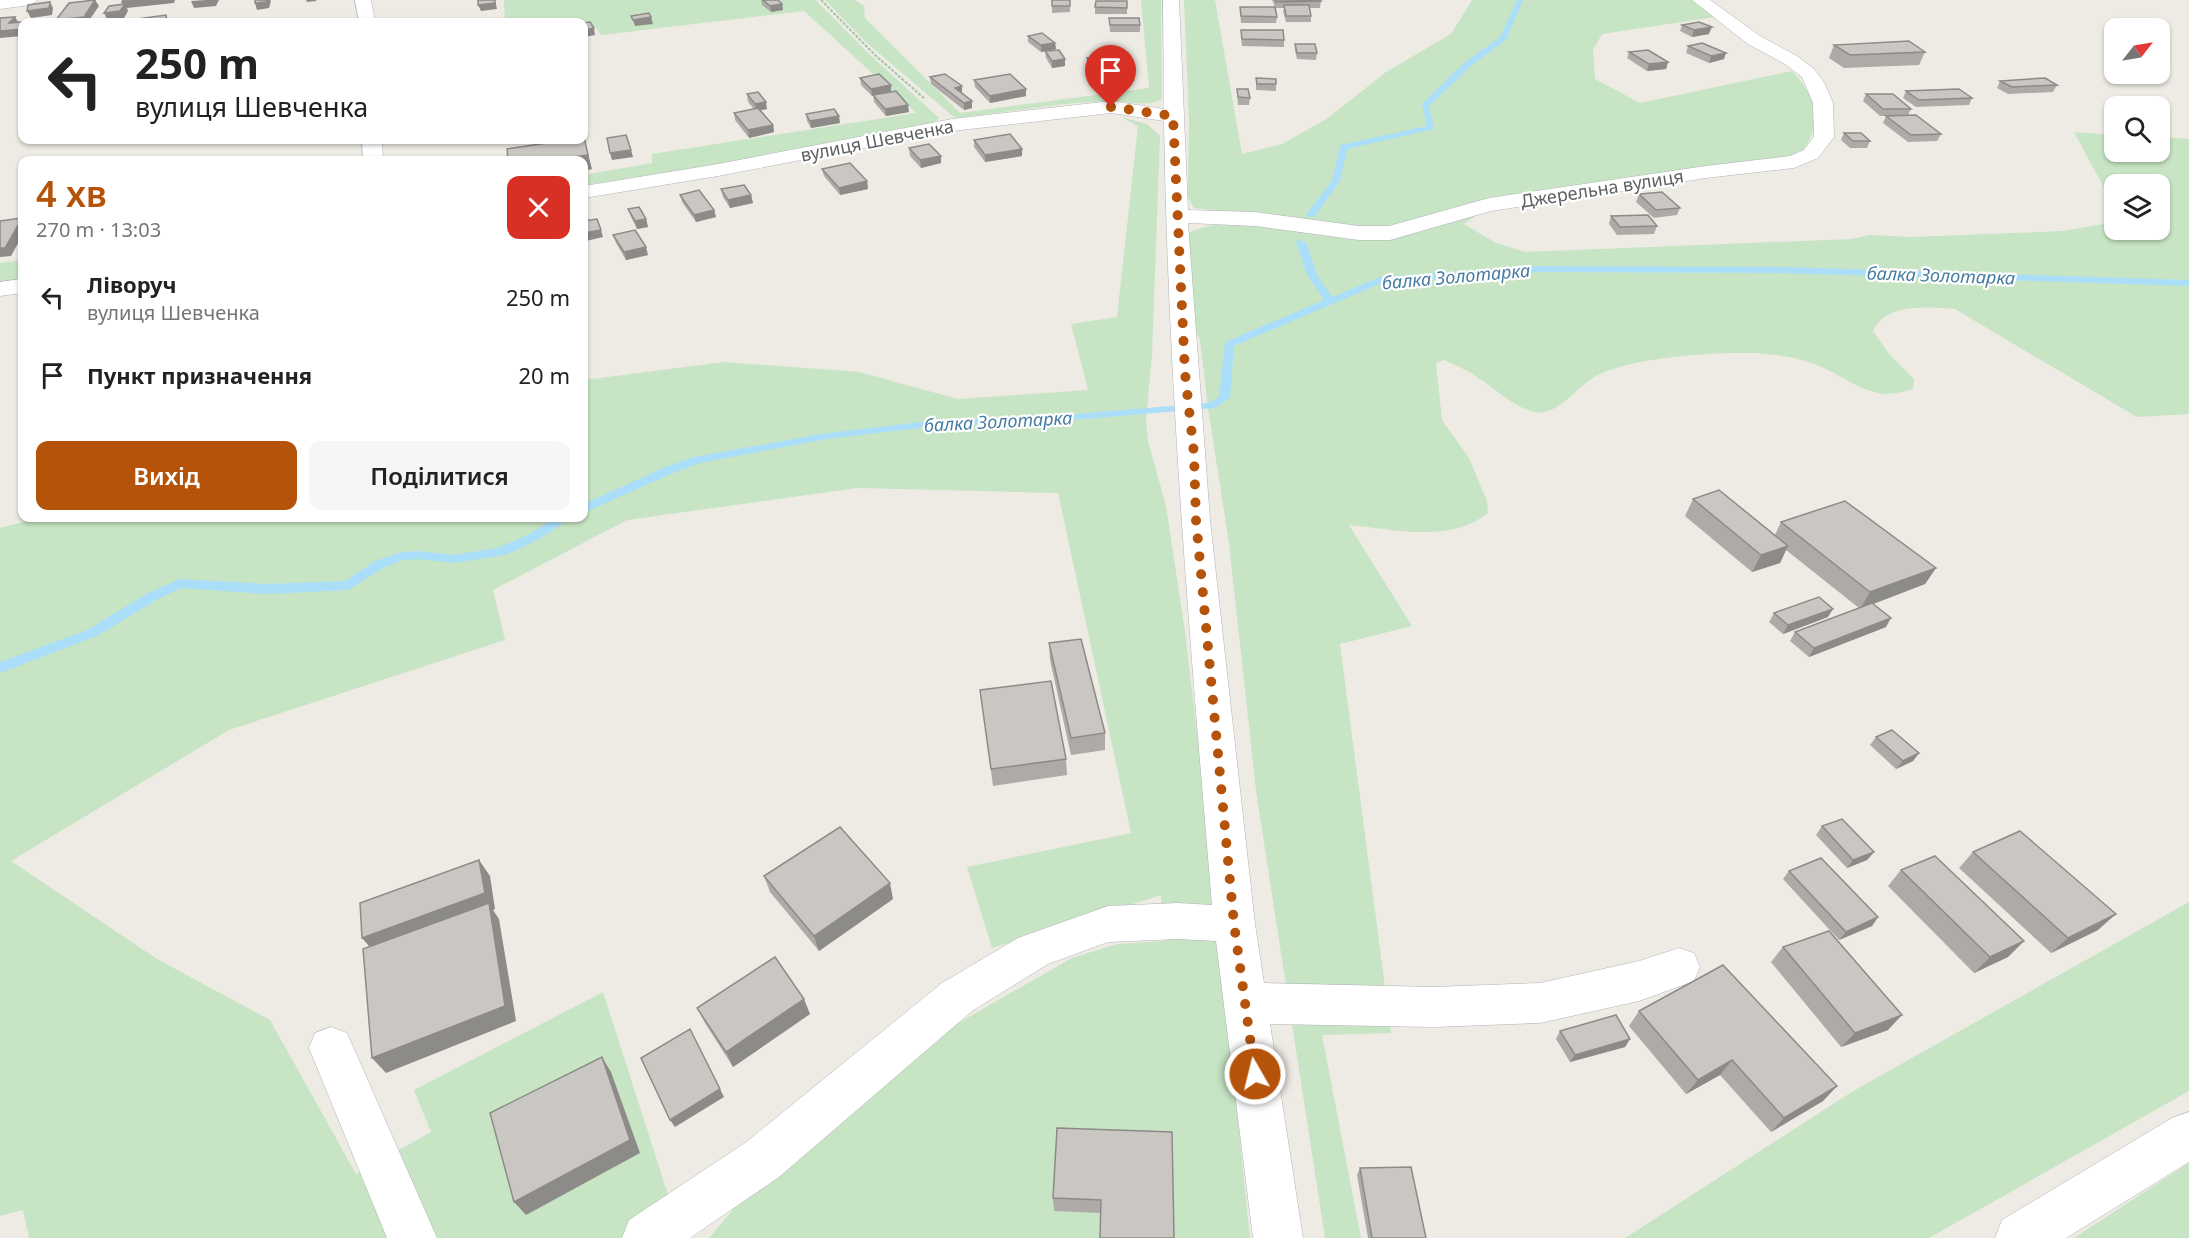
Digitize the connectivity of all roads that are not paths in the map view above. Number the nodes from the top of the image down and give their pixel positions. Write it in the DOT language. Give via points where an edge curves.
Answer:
graph roads {
  1 [pos="30,0"];
  2 [pos="363,0"];
  3 [pos="1171,0"];
  4 [pos="1700,0"];
  5 [pos="0,4"];
  6 [pos="365,18"];
  7 [pos="1173,116"];
  8 [pos="588,191"];
  9 [pos="1176,216"];
  10 [pos="18,287"];
  11 [pos="0,289"];
  12 [pos="1234,924"];
  13 [pos="1679,967"];
  14 [pos="1245,1003"];
  15 [pos="331,1048"];
  16 [pos="2189,1135"];
  17 [pos="412,1238"];
  18 [pos="647,1238"];
  19 [pos="1278,1238"];
  20 [pos="2020,1238"];
  1 -- 5 [label="street"];
  2 -- 6 [label="street"];
  3 -- 7 [label="street"];
  4 -- 9 [label="street, Джерельна вулиця" via="1812,78 1823,103 1824,137 1811,154 1794,162 1489,205 1390,233 1359,233 1255,219"];
  7 -- 8 [label="street, вулиця Шевченка" via="1088,108 952,125"];
  7 -- 9 [label="street"];
  9 -- 12 [label="street" via="1196,520"];
  10 -- 11 [label="street"];
  12 -- 14 [label="street"];
  12 -- 18 [label="street" via="1108,924 1033,951 957,997 762,1160"];
  13 -- 14 [label="street" via="1639,981 1540,1003 1434,1007"];
  14 -- 19 [label="street"];
  15 -- 17 [label="street"];
  16 -- 20 [label="street"];
}
